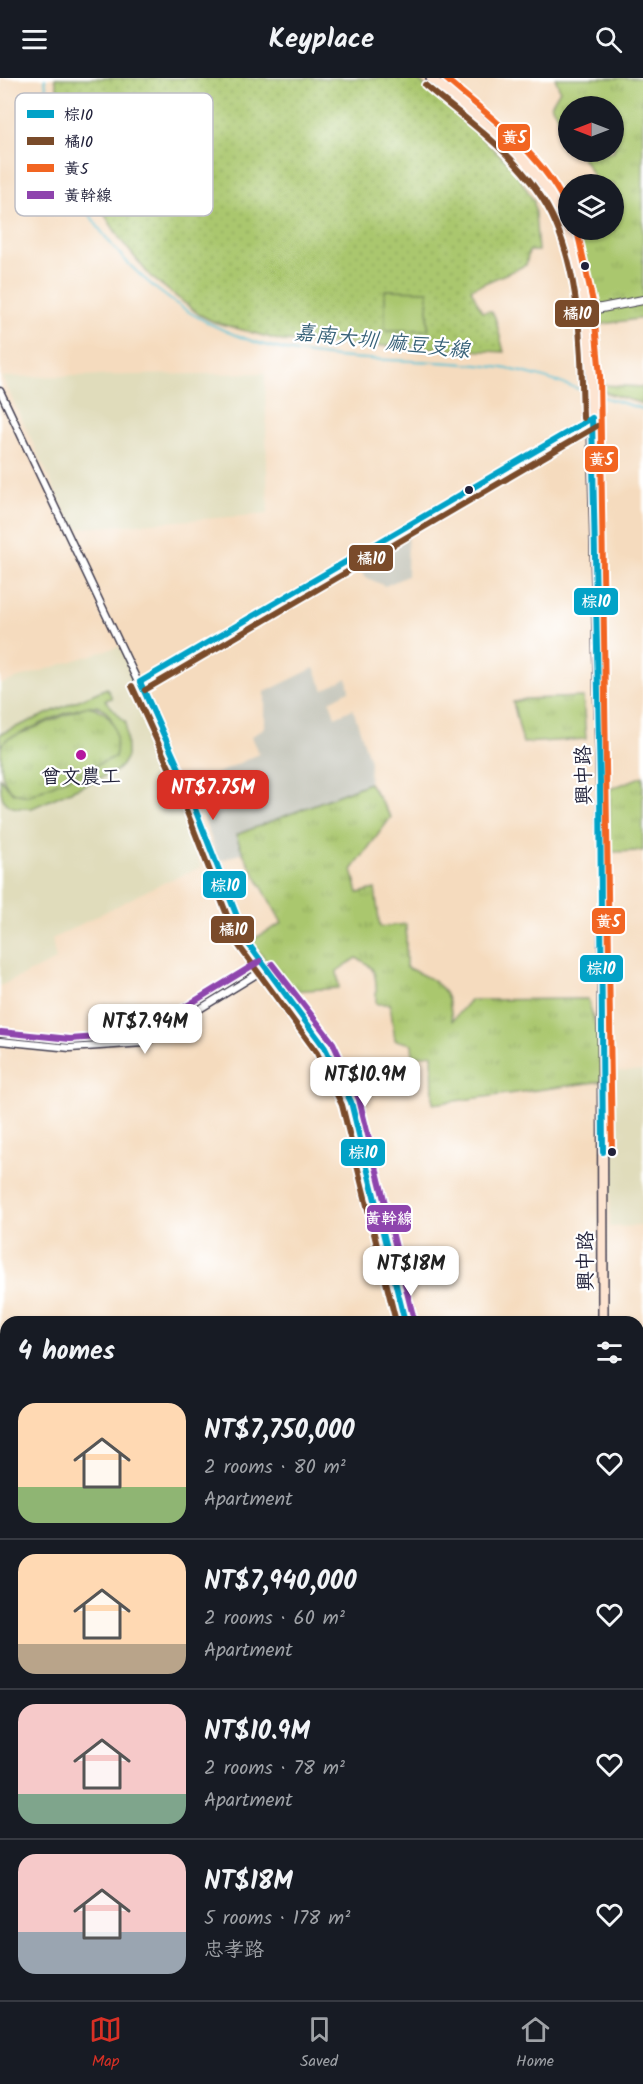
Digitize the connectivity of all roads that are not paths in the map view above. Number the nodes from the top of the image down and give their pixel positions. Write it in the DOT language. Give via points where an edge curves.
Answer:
graph roads {
  1 [pos="431,78"];
  2 [pos="643,300"];
  3 [pos="586,311"];
  4 [pos="0,391"];
  5 [pos="265,969"];
  6 [pos="0,1041"];
  7 [pos="404,1316"];
  8 [pos="603,1316"];
  1 -- 3 [label="main road, 興中路" via="547,188 563,219"];
  2 -- 3 [label="street"];
  3 -- 8 [label="main road, 興中路" via="603,843"];
  4 -- 5 [label="street" via="182,773 241,929"];
  5 -- 6 [label="street" via="144,1043 70,1048"];
  5 -- 7 [label="street" via="325,1048 348,1094"];
}
